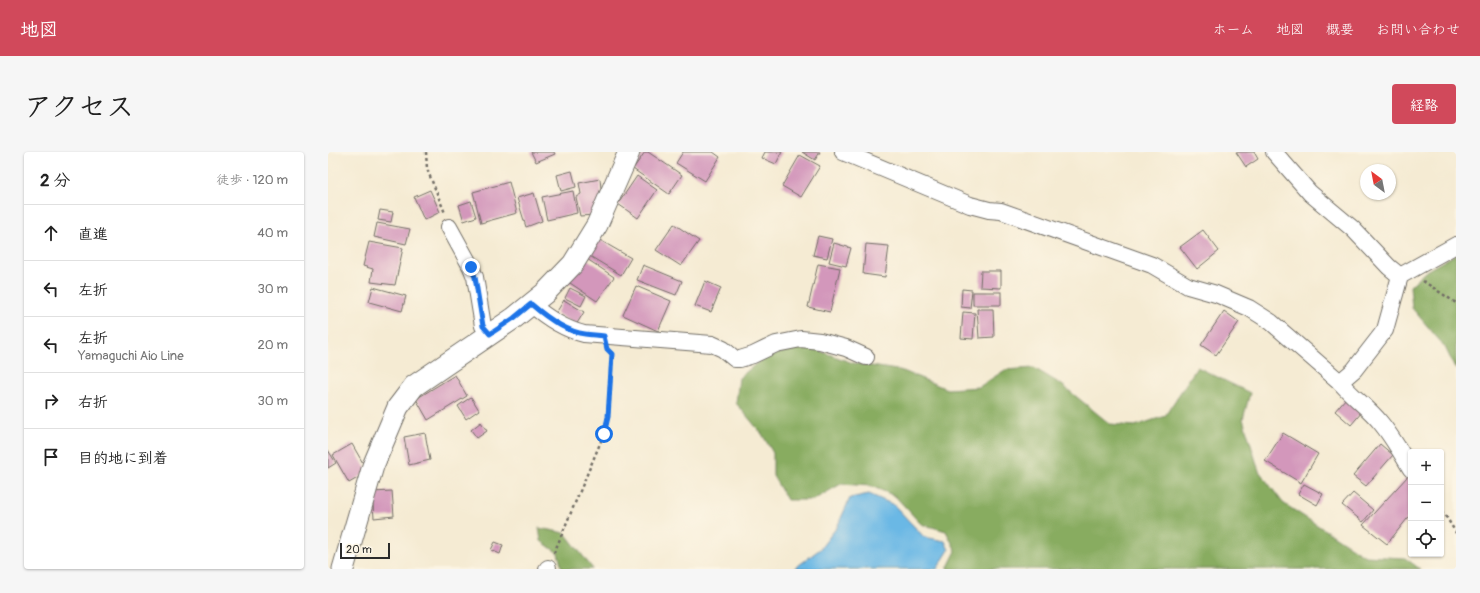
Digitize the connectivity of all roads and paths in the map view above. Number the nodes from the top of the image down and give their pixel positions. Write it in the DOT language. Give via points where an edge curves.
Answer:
graph roads {
  1 [pos="426,152"];
  2 [pos="629,152"];
  3 [pos="843,152"];
  4 [pos="1274,152"];
  5 [pos="449,227"];
  6 [pos="1456,245"];
  7 [pos="1400,276"];
  8 [pos="1456,303"];
  9 [pos="531,304"];
  10 [pos="490,334"];
  11 [pos="604,336"];
  12 [pos="866,357"];
  13 [pos="1340,382"];
  14 [pos="1408,464"];
  15 [pos="1444,516"];
  16 [pos="1456,533"];
  17 [pos="342,569"];
  18 [pos="548,569"];
  1 -- 5 [label="path" via="427,169"];
  2 -- 9 [label="main road" via="597,225 577,258"];
  3 -- 13 [label="street" via="970,205 1001,211 1138,259 1188,286 1249,308 1271,322"];
  4 -- 7 [label="street" via="1310,193 1353,229"];
  5 -- 10 [label="street" via="475,277 483,326"];
  6 -- 7 [label="street"];
  7 -- 8 [label="path" via="1413,276"];
  7 -- 13 [label="street" via="1385,330 1354,370"];
  9 -- 10 [label="main road"];
  9 -- 11 [label="street" via="570,330"];
  10 -- 17 [label="main road" via="414,386 398,407 373,466"];
  11 -- 12 [label="street" via="712,344 735,359 753,355 776,344 801,339 846,348"];
  11 -- 18 [label="path" via="607,349 612,354 608,417 604,434"];
  13 -- 14 [label="street" via="1380,422"];
  15 -- 16 [label="path"];
}
